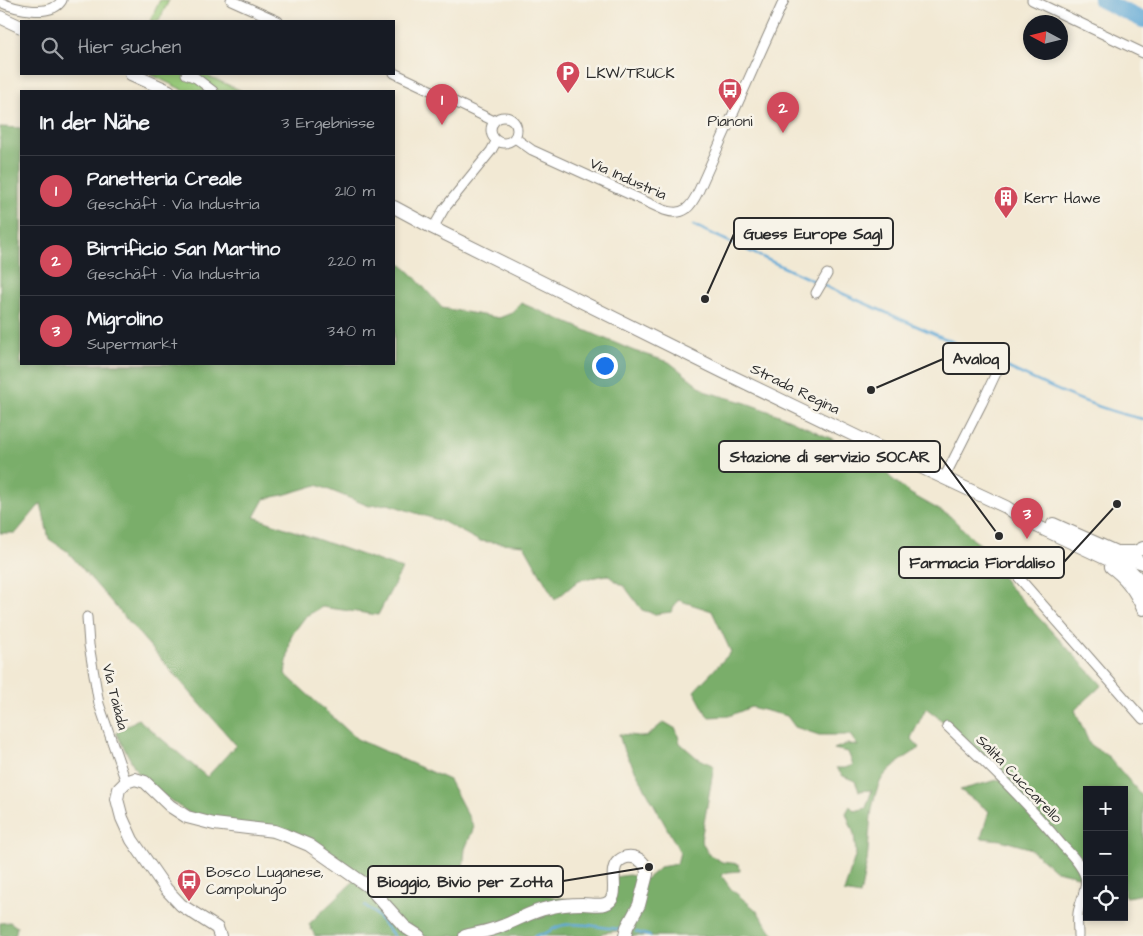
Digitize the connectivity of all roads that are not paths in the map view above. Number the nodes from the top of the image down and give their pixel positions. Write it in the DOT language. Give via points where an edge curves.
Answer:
graph roads {
  1 [pos="62,0"];
  2 [pos="231,0"];
  3 [pos="784,0"];
  4 [pos="1032,0"];
  5 [pos="0,2"];
  6 [pos="0,17"];
  7 [pos="276,20"];
  8 [pos="20,26"];
  9 [pos="1143,53"];
  10 [pos="395,73"];
  11 [pos="133,75"];
  12 [pos="188,75"];
  13 [pos="167,90"];
  14 [pos="212,90"];
  15 [pos="494,121"];
  16 [pos="515,138"];
  17 [pos="496,142"];
  18 [pos="395,208"];
  19 [pos="433,228"];
  20 [pos="825,277"];
  21 [pos="817,291"];
  22 [pos="1004,356"];
  23 [pos="944,478"];
  24 [pos="1006,507"];
  25 [pos="1062,538"];
  26 [pos="1143,548"];
  27 [pos="1110,550"];
  28 [pos="1143,564"];
  29 [pos="1013,571"];
  30 [pos="1142,588"];
  31 [pos="1143,610"];
  32 [pos="87,617"];
  33 [pos="1143,719"];
  34 [pos="947,726"];
  35 [pos="126,782"];
  36 [pos="220,936"];
  37 [pos="419,936"];
  38 [pos="465,936"];
  39 [pos="626,936"];
  40 [pos="1078,936"];
  1 -- 5 [label="street" via="54,8 37,10"];
  2 -- 7 [label="street"];
  3 -- 16 [label="street, Via Industria" via="700,190 694,202 682,212 664,210 532,150"];
  4 -- 9 [label="street"];
  6 -- 8 [label="main road"];
  10 -- 15 [label="street"];
  11 -- 13 [label="main road"];
  12 -- 14 [label="street"];
  15 -- 16 [label="street" via="502,117 511,119 516,125"];
  15 -- 17 [label="street" via="490,130"];
  16 -- 17 [label="street" via="509,143"];
  17 -- 19 [label="street"];
  18 -- 19 [label="main road, Strada Regina"];
  19 -- 23 [label="main road, Strada Regina"];
  20 -- 21 [label="street"];
  22 -- 23 [label="street"];
  23 -- 24 [label="main road, Strada Regina"];
  24 -- 25 [label="main road, Strada Regina"];
  24 -- 27 [label="main road" via="1032,515"];
  25 -- 30 [label="main road, Strada Regina" via="1130,570"];
  25 -- 31 [label="main road" via="1120,574 1130,584"];
  26 -- 27 [label="main road" via="1134,552"];
  27 -- 28 [label="main road"];
  28 -- 30 [label="main road" via="1139,572"];
  29 -- 33 [label="street"];
  32 -- 35 [label="street, Via Taiáda" via="99,704"];
  34 -- 40 [label="street, Salita Cuccarello" via="1046,825 1077,863 1085,883 1078,913"];
  35 -- 36 [label="main road" via="119,789 117,799 132,840 166,889 181,905 217,928"];
  35 -- 37 [label="main road" via="135,779 145,782 177,812 187,817 274,832 309,846 368,888 405,928"];
  38 -- 39 [label="main road" via="502,926 546,908 608,903 614,894 616,864 627,857 635,857 644,864 647,874 639,905 626,927"];
}
